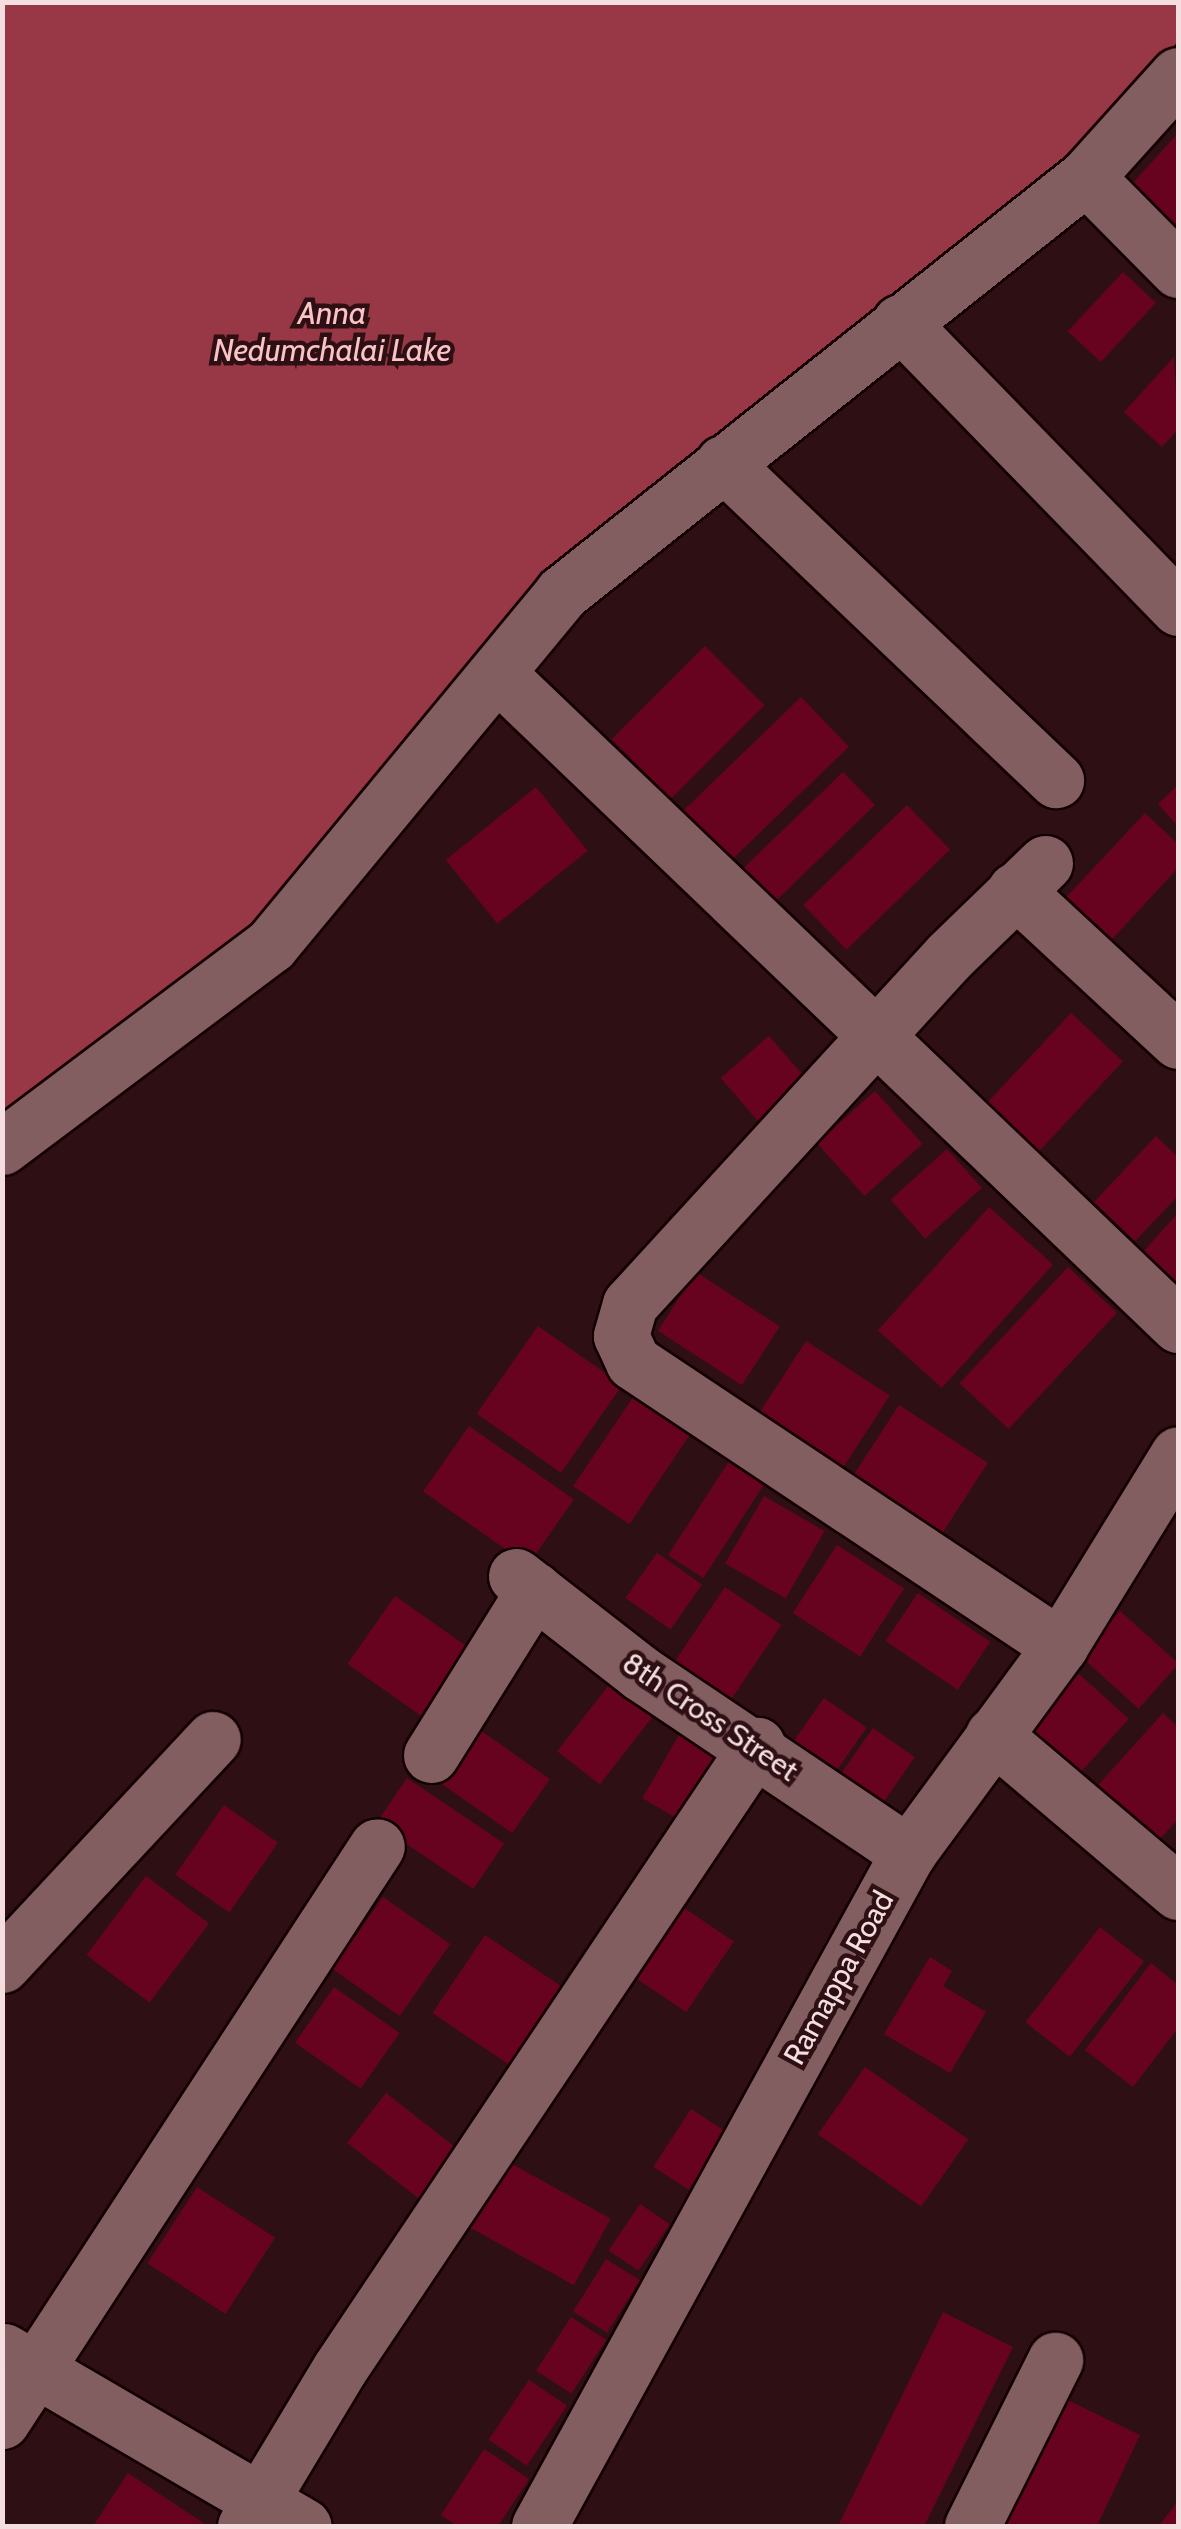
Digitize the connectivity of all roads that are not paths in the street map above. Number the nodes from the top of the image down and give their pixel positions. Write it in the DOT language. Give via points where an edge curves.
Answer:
graph roads {
  1 [pos="1176,82"];
  2 [pos="1086,177"];
  3 [pos="1178,270"];
  4 [pos="900,322"];
  5 [pos="723,464"];
  6 [pos="1178,608"];
  7 [pos="497,672"];
  8 [pos="1056,780"];
  9 [pos="876,1035"];
  10 [pos="1178,1042"];
  11 [pos="2,1147"];
  12 [pos="1178,1325"];
  13 [pos="1178,1454"];
  14 [pos="1060,1646"];
  15 [pos="993,1735"];
  16 [pos="213,1740"];
  17 [pos="757,1745"];
  18 [pos="431,1755"];
  19 [pos="377,1846"];
  20 [pos="908,1853"];
  21 [pos="1178,1892"];
  22 [pos="2,1965"];
  23 [pos="19,2359"];
  24 [pos="1055,2360"];
  25 [pos="2,2421"];
  26 [pos="270,2518"];
  27 [pos="539,2526"];
  28 [pos="972,2526"];
  1 -- 2 [label="street"];
  2 -- 3 [label="street"];
  2 -- 4 [label="street"];
  4 -- 5 [label="street"];
  4 -- 6 [label="street"];
  5 -- 7 [label="street" via="562,593"];
  5 -- 8 [label="street"];
  7 -- 9 [label="street"];
  7 -- 11 [label="street" via="271,945"];
  9 -- 10 [label="street" via="1030,876"];
  9 -- 12 [label="street"];
  9 -- 14 [label="street" via="630,1304 625,1351 846,1510"];
  13 -- 14 [label="street, Ramappa Road"];
  14 -- 15 [label="street, Ramappa Road"];
  15 -- 20 [label="street, Ramappa Road"];
  15 -- 21 [label="street"];
  16 -- 22 [label="street"];
  17 -- 18 [label="street, 8th Cross Street" via="642,1674 525,1583"];
  17 -- 20 [label="street, 8th Cross Street"];
  17 -- 26 [label="street" via="340,2368"];
  19 -- 23 [label="street"];
  20 -- 27 [label="street, Ramappa Road"];
  23 -- 25 [label="street"];
  23 -- 26 [label="street"];
  24 -- 28 [label="street"];
}
